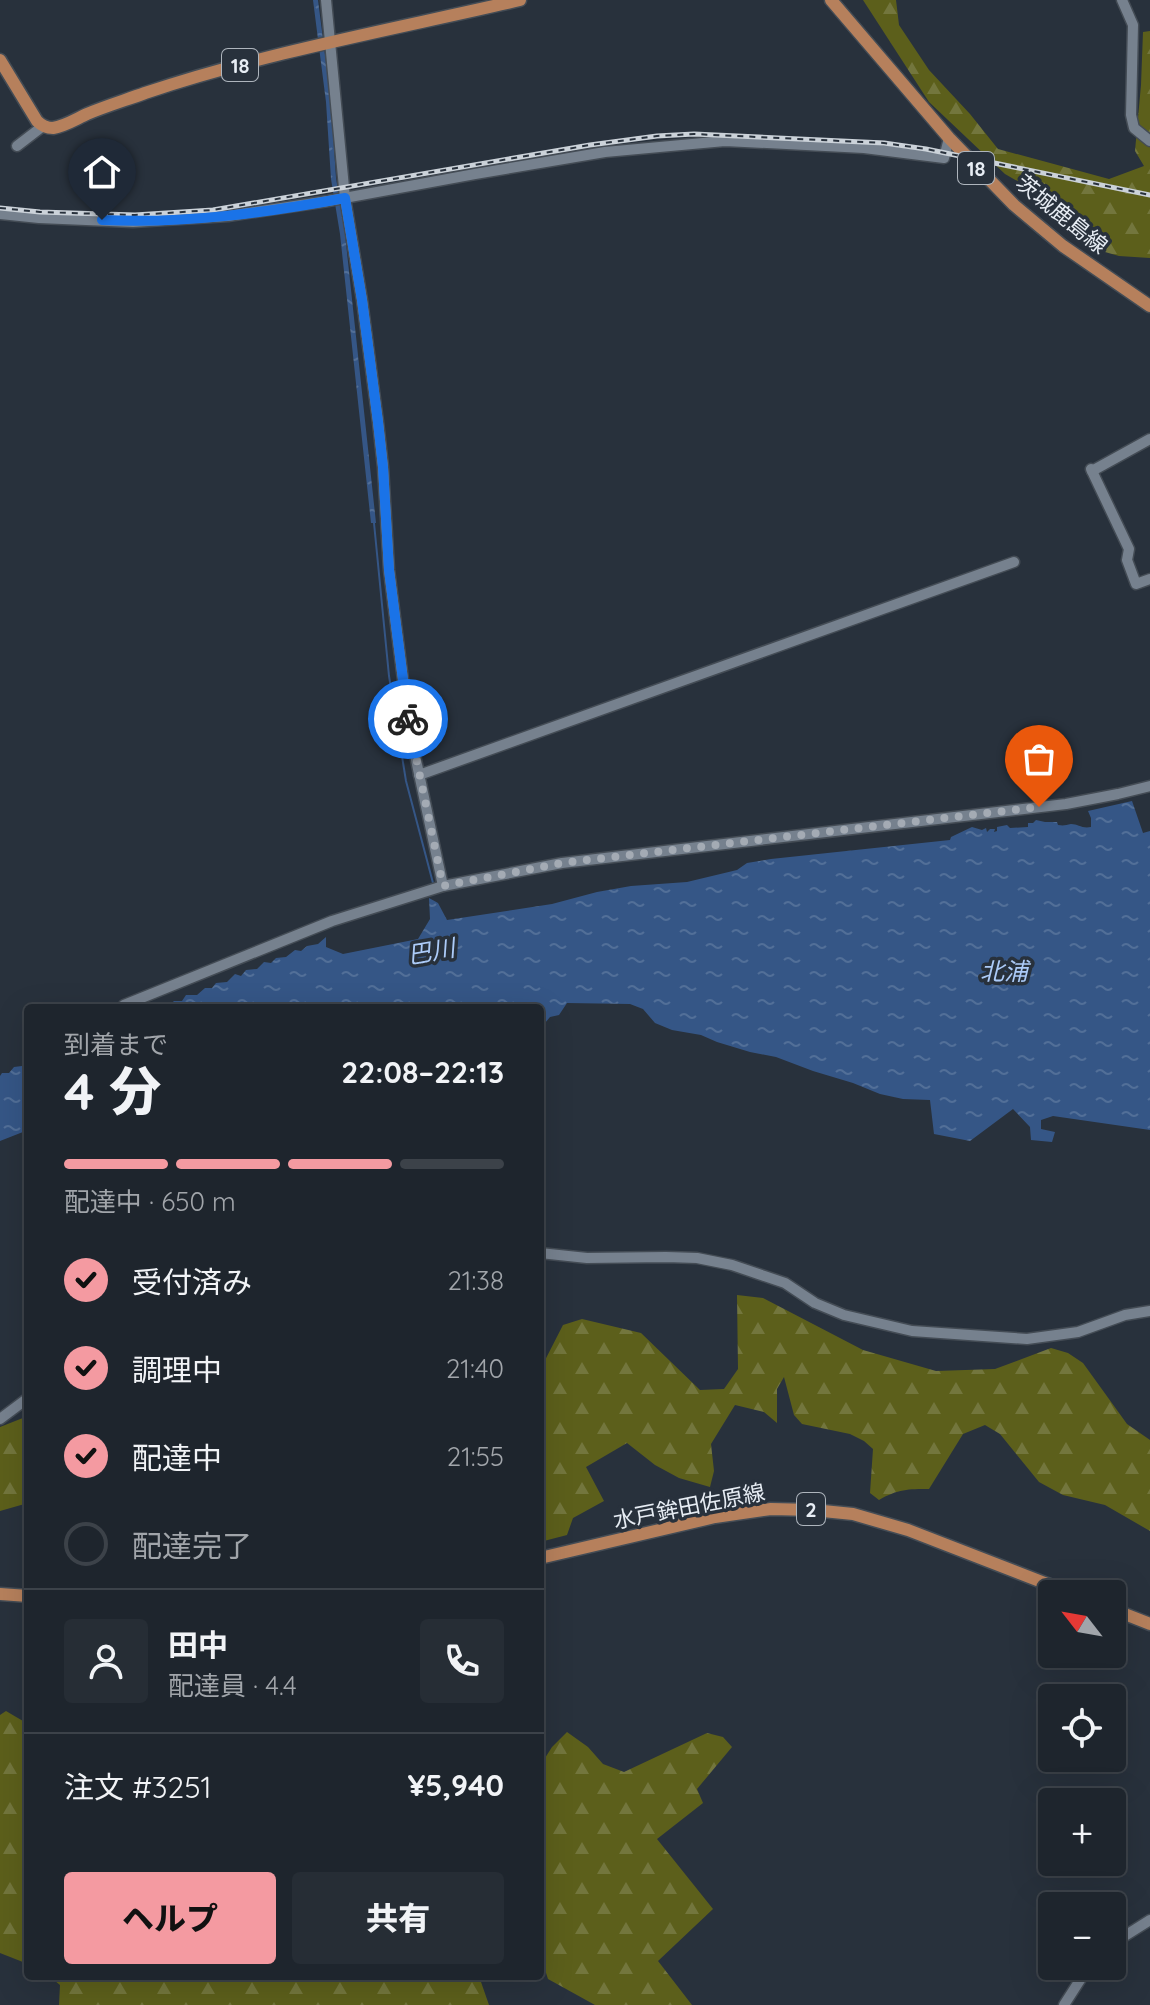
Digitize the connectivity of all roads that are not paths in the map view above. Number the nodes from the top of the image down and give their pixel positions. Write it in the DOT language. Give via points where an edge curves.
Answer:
graph roads {
  1 [pos="326,0"];
  2 [pos="520,0"];
  3 [pos="831,0"];
  4 [pos="1122,0"];
  5 [pos="330,44"];
  6 [pos="0,60"];
  7 [pos="43,126"];
  8 [pos="949,138"];
  9 [pos="1150,141"];
  10 [pos="17,146"];
  11 [pos="343,198"];
  12 [pos="0,214"];
  13 [pos="1150,306"];
  14 [pos="1150,439"];
  15 [pos="1014,562"];
  16 [pos="1150,579"];
  17 [pos="419,775"];
  18 [pos="1150,786"];
  19 [pos="435,888"];
  20 [pos="126,1004"];
  21 [pos="544,1253"];
  22 [pos="1150,1311"];
  23 [pos="24,1401"];
  24 [pos="0,1419"];
  25 [pos="544,1557"];
  26 [pos="1038,1580"];
  27 [pos="0,1594"];
  28 [pos="24,1596"];
  29 [pos="1126,1615"];
  30 [pos="1150,1624"];
  31 [pos="1150,1920"];
  32 [pos="1126,1935"];
  33 [pos="1080,1980"];
  34 [pos="1064,2005"];
  1 -- 5 [label="street"];
  2 -- 5 [label="main road, 18"];
  3 -- 8 [label="main road, 茨城鹿島線 / 18"];
  4 -- 9 [label="street" via="1133,25 1131,115 1134,128"];
  5 -- 7 [label="main road, 18" via="204,74 64,125"];
  5 -- 11 [label="street"];
  6 -- 7 [label="main road"];
  7 -- 10 [label="street"];
  8 -- 11 [label="street" via="944,158 725,141 605,152"];
  8 -- 13 [label="main road, 茨城鹿島線 / 18" via="1049,235"];
  11 -- 12 [label="street" via="228,216 133,222"];
  11 -- 17 [label="street" via="366,331 389,570"];
  14 -- 16 [label="street" via="1091,470 1129,549 1127,560 1136,584"];
  15 -- 17 [label="street"];
  17 -- 19 [label="street"];
  18 -- 19 [label="street" via="1066,804 562,863"];
  19 -- 20 [label="street" via="332,921"];
  21 -- 22 [label="street" via="697,1258 732,1265 785,1283 844,1315 912,1331 1027,1339 1078,1332"];
  23 -- 24 [label="street"];
  25 -- 26 [label="main road, 水戸鉾田佐原線 / 2" via="715,1517 813,1510 853,1514 908,1530"];
  27 -- 28 [label="main road"];
  29 -- 30 [label="main road"];
  31 -- 32 [label="street"];
  33 -- 34 [label="street"];
}
